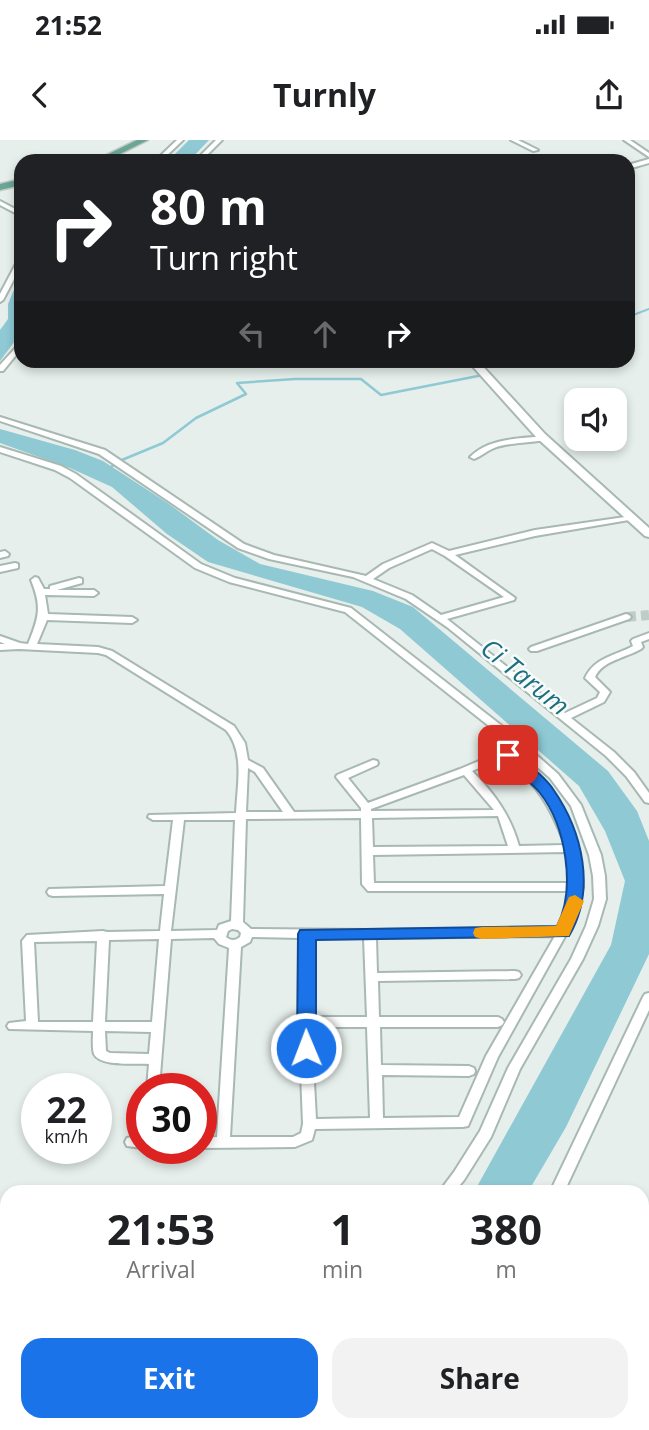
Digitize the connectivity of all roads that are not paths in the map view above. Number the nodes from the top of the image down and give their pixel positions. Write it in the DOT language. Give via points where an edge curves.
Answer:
graph roads {
  1 [pos="144,140"];
  2 [pos="180,140"];
  3 [pos="219,140"];
  4 [pos="514,140"];
  5 [pos="627,140"];
  6 [pos="535,150"];
  7 [pos="114,154"];
  8 [pos="165,154"];
  9 [pos="205,154"];
  10 [pos="649,155"];
  11 [pos="14,273"];
  12 [pos="0,300"];
  13 [pos="14,353"];
  14 [pos="478,368"];
  15 [pos="0,369"];
  16 [pos="0,419"];
  17 [pos="543,439"];
  18 [pos="0,449"];
  19 [pos="474,457"];
  20 [pos="629,518"];
  21 [pos="649,534"];
  22 [pos="448,555"];
  23 [pos="15,566"];
  24 [pos="0,569"];
  25 [pos="367,579"];
  26 [pos="35,580"];
  27 [pos="79,581"];
  28 [pos="41,592"];
  29 [pos="94,593"];
  30 [pos="44,617"];
  31 [pos="626,617"];
  32 [pos="132,620"];
  33 [pos="445,621"];
  34 [pos="649,636"];
  35 [pos="0,639"];
  36 [pos="19,646"];
  37 [pos="31,647"];
  38 [pos="0,648"];
  39 [pos="534,649"];
  40 [pos="565,716"];
  41 [pos="243,761"];
  42 [pos="373,763"];
  43 [pos="466,771"];
  44 [pos="649,800"];
  45 [pos="366,811"];
  46 [pos="502,813"];
  47 [pos="291,816"];
  48 [pos="153,817"];
  49 [pos="179,818"];
  50 [pos="240,818"];
  51 [pos="572,848"];
  52 [pos="515,850"];
  53 [pos="368,851"];
  54 [pos="577,887"];
  55 [pos="170,890"];
  56 [pos="53,892"];
  57 [pos="242,929"];
  58 [pos="563,932"];
  59 [pos="219,934"];
  60 [pos="307,934"];
  61 [pos="370,934"];
  62 [pos="103,935"];
  63 [pos="165,935"];
  64 [pos="235,945"];
  65 [pos="515,975"];
  66 [pos="371,977"];
  67 [pos="649,997"];
  68 [pos="498,1022"];
  69 [pos="305,1023"];
  70 [pos="373,1023"];
  71 [pos="32,1024"];
  72 [pos="99,1025"];
  73 [pos="13,1026"];
  74 [pos="158,1027"];
  75 [pos="155,1059"];
  76 [pos="375,1070"];
  77 [pos="469,1071"];
  78 [pos="154,1073"];
  79 [pos="377,1122"];
  80 [pos="310,1124"];
  81 [pos="217,1143"];
  82 [pos="223,1143"];
  83 [pos="452,1185"];
  84 [pos="560,1185"];
  1 -- 7 [label="main road"];
  2 -- 8 [label="street"];
  3 -- 9 [label="street"];
  4 -- 6 [label="street"];
  5 -- 10 [label="street"];
  11 -- 12 [label="street"];
  13 -- 15 [label="street"];
  14 -- 17 [label="street"];
  16 -- 25 [label="street" via="102,452 241,546"];
  17 -- 19 [label="street" via="496,446"];
  17 -- 20 [label="street"];
  18 -- 83 [label="street" via="73,476 179,555 216,575 348,610 512,739 554,776 572,799 586,828 599,876 600,899 592,926 514,1068 486,1133"];
  20 -- 21 [label="street"];
  20 -- 22 [label="street" via="535,533"];
  22 -- 25 [label="street" via="430,547"];
  22 -- 33 [label="street" via="511,598"];
  23 -- 24 [label="street"];
  25 -- 33 [label="street" via="396,590"];
  26 -- 28 [label="street"];
  27 -- 28 [label="street"];
  28 -- 29 [label="street"];
  28 -- 30 [label="street"];
  30 -- 32 [label="street"];
  30 -- 37 [label="street"];
  31 -- 39 [label="street"];
  33 -- 40 [label="street"];
  34 -- 40 [label="street" via="639,638 632,651 597,665 590,678 606,692 601,699"];
  35 -- 36 [label="street"];
  36 -- 37 [label="street"];
  36 -- 38 [label="street"];
  37 -- 41 [label="street" via="109,653 230,728 243,745"];
  40 -- 44 [label="street" via="631,774"];
  41 -- 47 [label="street" via="259,770"];
  41 -- 50 [label="street"];
  42 -- 45 [label="street" via="341,777"];
  43 -- 45 [label="street"];
  43 -- 46 [label="street" via="494,798"];
  43 -- 51 [label="street" via="508,755 546,790"];
  45 -- 46 [label="street"];
  45 -- 47 [label="street"];
  45 -- 53 [label="street"];
  46 -- 52 [label="street"];
  47 -- 50 [label="street"];
  48 -- 49 [label="street"];
  49 -- 50 [label="street"];
  49 -- 55 [label="street"];
  50 -- 57 [label="street"];
  51 -- 52 [label="street"];
  51 -- 54 [label="street"];
  52 -- 53 [label="street"];
  53 -- 54 [label="street" via="369,884 377,890"];
  54 -- 58 [label="street"];
  55 -- 56 [label="street"];
  55 -- 63 [label="street"];
  57 -- 59 [label="street" via="223,928"];
  57 -- 60 [label="street"];
  57 -- 64 [label="street" via="243,942"];
  58 -- 61 [label="street"];
  58 -- 79 [label="street" via="492,1056 466,1120"];
  59 -- 63 [label="street"];
  59 -- 64 [label="street" via="225,943"];
  60 -- 61 [label="street"];
  60 -- 69 [label="street"];
  61 -- 66 [label="street"];
  62 -- 63 [label="street"];
  62 -- 71 [label="street" via="28,941"];
  62 -- 72 [label="street"];
  63 -- 74 [label="street"];
  64 -- 82 [label="street"];
  65 -- 66 [label="street"];
  66 -- 70 [label="street"];
  67 -- 84 [label="street"];
  68 -- 70 [label="street"];
  69 -- 70 [label="street"];
  69 -- 80 [label="street"];
  70 -- 76 [label="street"];
  71 -- 72 [label="street"];
  71 -- 73 [label="street"];
  72 -- 74 [label="street"];
  72 -- 75 [label="street" via="102,1056"];
  74 -- 75 [label="street"];
  75 -- 78 [label="street"];
  76 -- 77 [label="street"];
  76 -- 79 [label="street"];
  79 -- 80 [label="street"];
  80 -- 82 [label="street" via="307,1136 295,1142"];
  81 -- 82 [label="street"];
}
